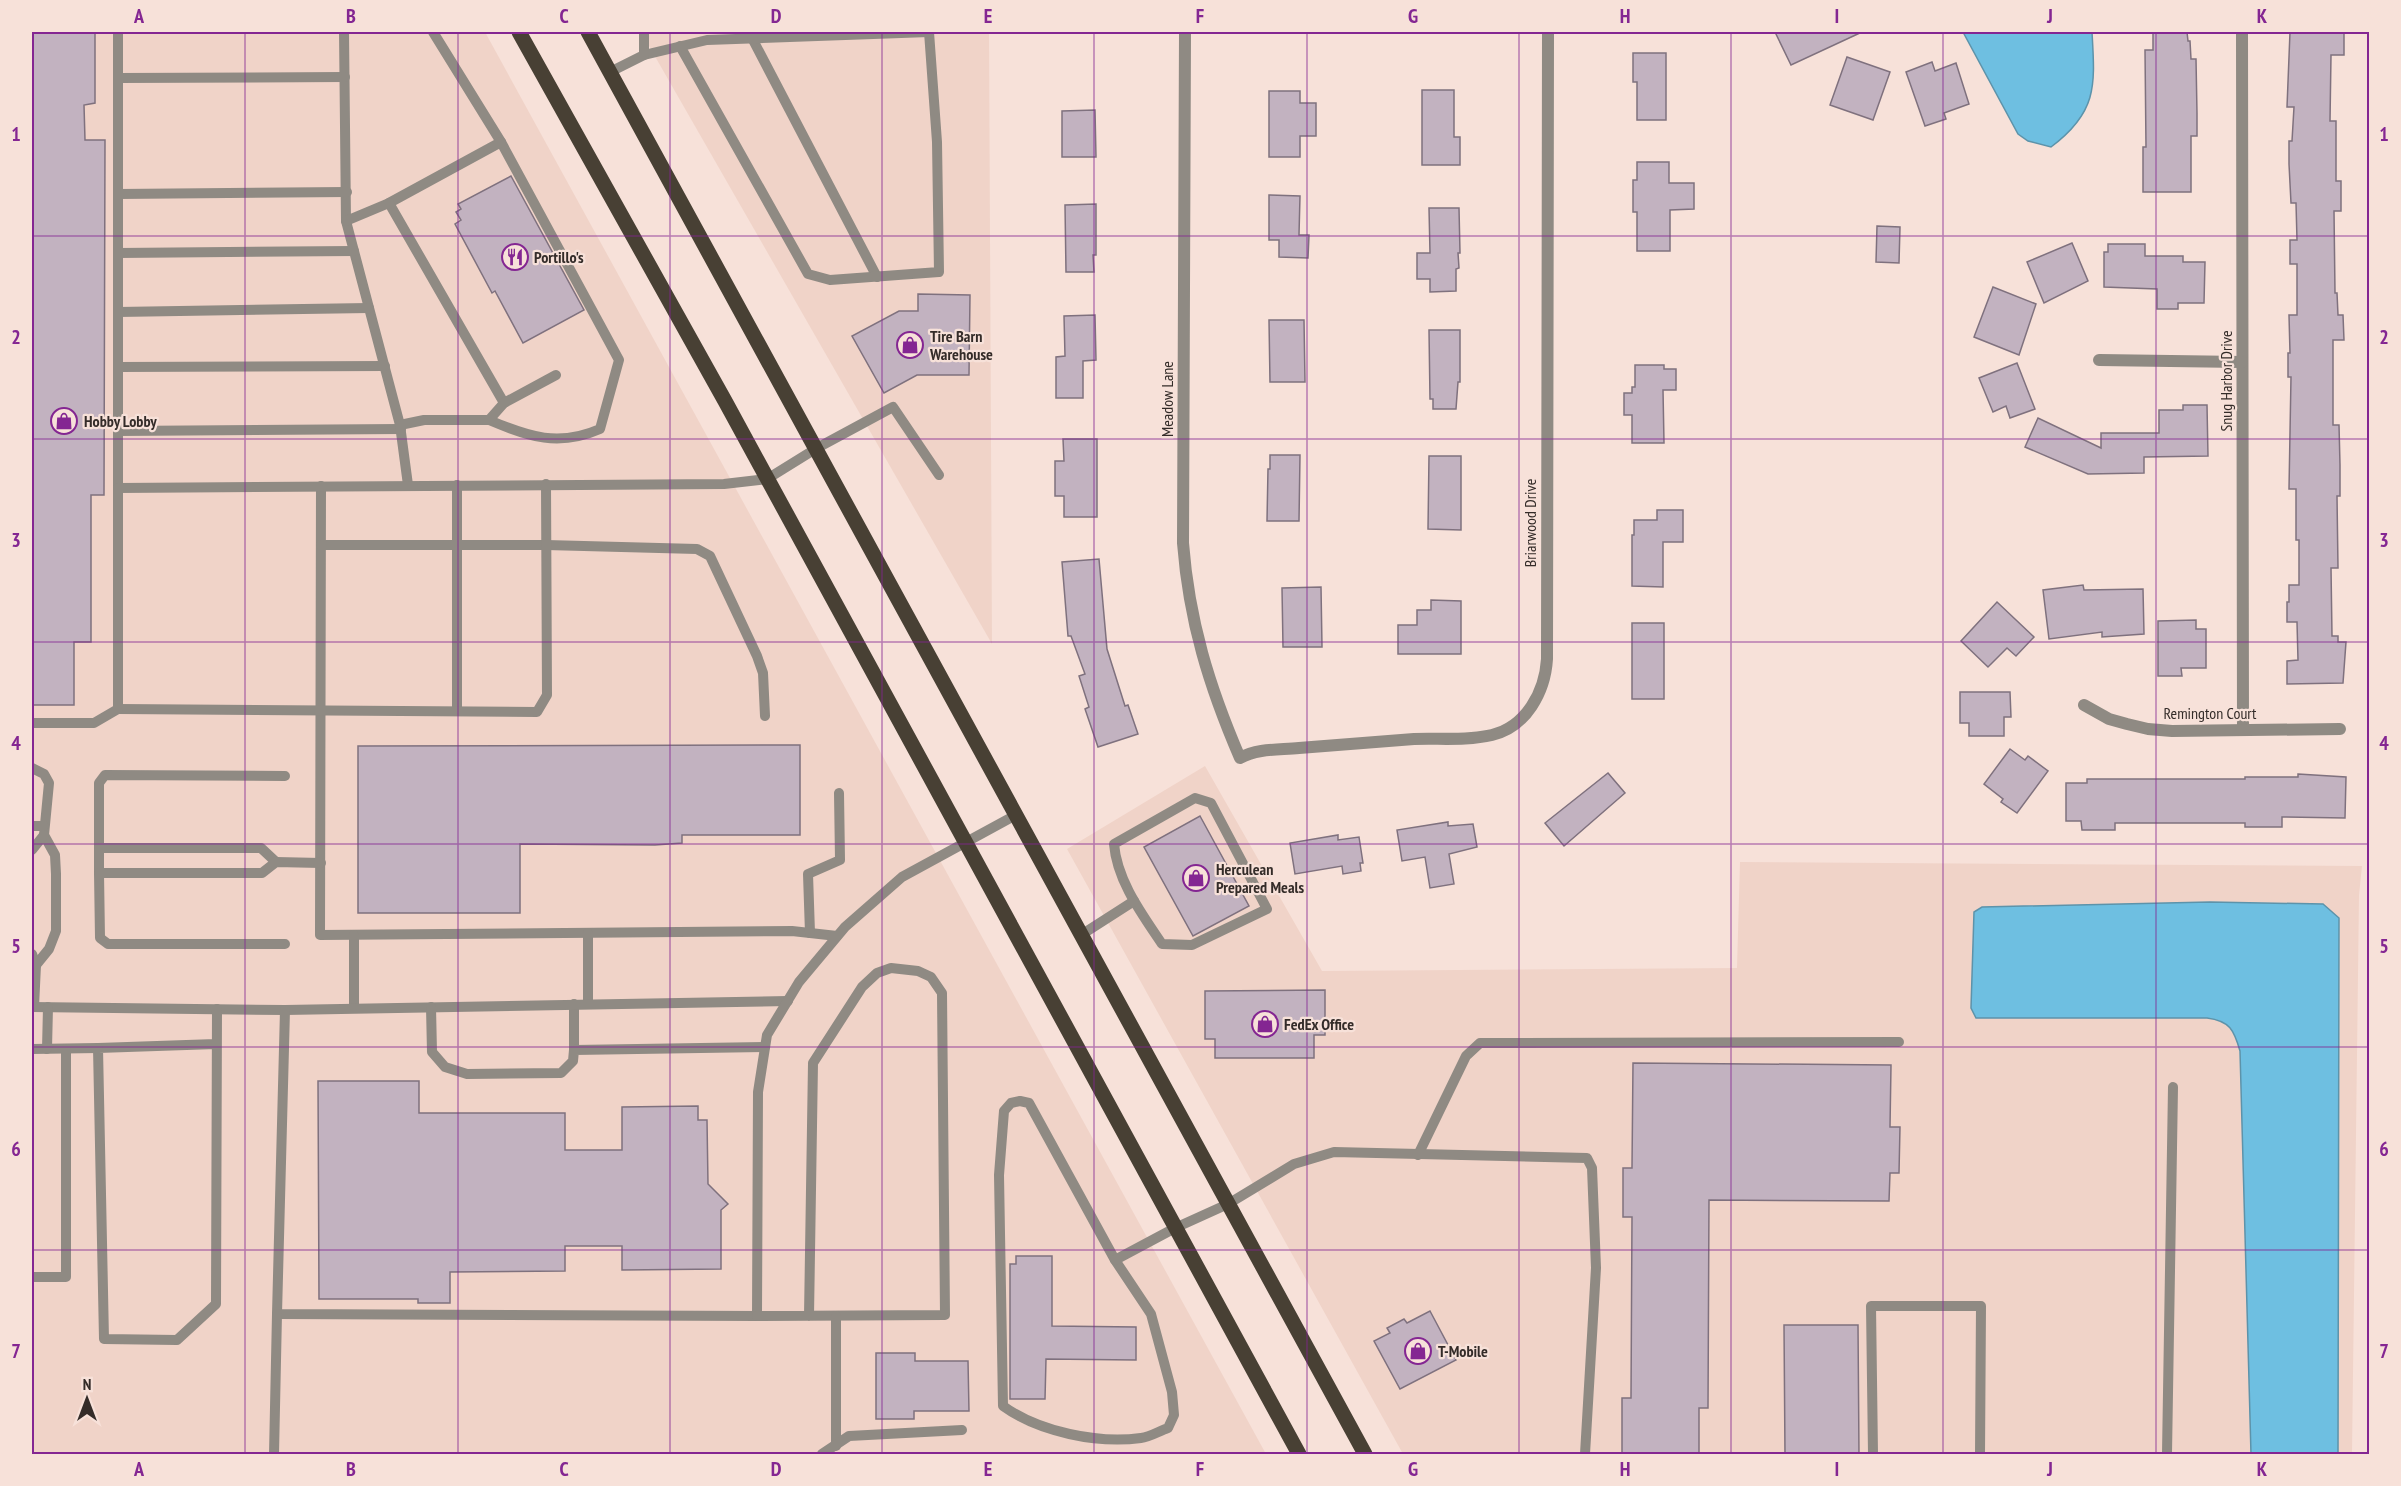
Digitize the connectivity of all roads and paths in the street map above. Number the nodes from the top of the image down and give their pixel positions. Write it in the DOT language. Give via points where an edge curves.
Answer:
graph roads {
  1 [pos="118,32"];
  2 [pos="344,32"];
  3 [pos="433,32"];
  4 [pos="519,32"];
  5 [pos="588,32"];
  6 [pos="644,32"];
  7 [pos="930,32"];
  8 [pos="1185,32"];
  9 [pos="1548,32"];
  10 [pos="2242,32"];
  11 [pos="752,38"];
  12 [pos="680,46"];
  13 [pos="644,55"];
  14 [pos="610,72"];
  15 [pos="345,77"];
  16 [pos="118,78"];
  17 [pos="501,142"];
  18 [pos="347,192"];
  19 [pos="118,194"];
  20 [pos="389,203"];
  21 [pos="346,221"];
  22 [pos="354,251"];
  23 [pos="118,253"];
  24 [pos="877,277"];
  25 [pos="369,308"];
  26 [pos="118,312"];
  27 [pos="2099,360"];
  28 [pos="2242,362"];
  29 [pos="385,366"];
  30 [pos="118,367"];
  31 [pos="556,375"];
  32 [pos="504,403"];
  33 [pos="489,420"];
  34 [pos="401,427"];
  35 [pos="118,431"];
  36 [pos="817,448"];
  37 [pos="939,474"];
  38 [pos="767,479"];
  39 [pos="546,484"];
  40 [pos="457,485"];
  41 [pos="321,486"];
  42 [pos="408,486"];
  43 [pos="118,488"];
  44 [pos="321,544"];
  45 [pos="457,544"];
  46 [pos="546,545"];
  47 [pos="2084,705"];
  48 [pos="118,709"];
  49 [pos="321,710"];
  50 [pos="457,711"];
  51 [pos="765,716"];
  52 [pos="32,723"];
  53 [pos="2340,729"];
  54 [pos="2243,730"];
  55 [pos="1240,758"];
  56 [pos="32,768"];
  57 [pos="285,776"];
  58 [pos="839,793"];
  59 [pos="1016,815"];
  60 [pos="32,826"];
  61 [pos="44,830"];
  62 [pos="966,844"];
  63 [pos="99,848"];
  64 [pos="32,850"];
  65 [pos="276,862"];
  66 [pos="321,863"];
  67 [pos="99,873"];
  68 [pos="1134,901"];
  69 [pos="588,933"];
  70 [pos="810,933"];
  71 [pos="354,935"];
  72 [pos="1082,935"];
  73 [pos="837,936"];
  74 [pos="285,944"];
  75 [pos="32,954"];
  76 [pos="34,965"];
  77 [pos="788,1000"];
  78 [pos="574,1004"];
  79 [pos="588,1004"];
  80 [pos="33,1007"];
  81 [pos="48,1007"];
  82 [pos="431,1007"];
  83 [pos="354,1008"];
  84 [pos="217,1009"];
  85 [pos="285,1010"];
  86 [pos="1899,1042"];
  87 [pos="216,1044"];
  88 [pos="765,1047"];
  89 [pos="98,1048"];
  90 [pos="32,1049"];
  91 [pos="47,1049"];
  92 [pos="66,1049"];
  93 [pos="574,1050"];
  94 [pos="2173,1087"];
  95 [pos="1418,1155"];
  96 [pos="1228,1204"];
  97 [pos="1175,1228"];
  98 [pos="1115,1260"];
  99 [pos="32,1277"];
  100 [pos="277,1314"];
  101 [pos="757,1316"];
  102 [pos="809,1316"];
  103 [pos="836,1316"];
  104 [pos="962,1430"];
  105 [pos="836,1446"];
  106 [pos="274,1455"];
  107 [pos="822,1455"];
  108 [pos="1299,1455"];
  109 [pos="1365,1455"];
  110 [pos="1586,1455"];
  111 [pos="1873,1455"];
  112 [pos="1980,1455"];
  113 [pos="2167,1455"];
  1 -- 16 [label="lane"];
  2 -- 15 [label="lane"];
  3 -- 17 [label="lane"];
  4 -- 38 [label="main road"];
  5 -- 14 [label="main road"];
  6 -- 13 [label="lane"];
  7 -- 11 [label="lane"];
  7 -- 24 [label="lane" via="939,272"];
  8 -- 55 [label="street, Meadow Lane" via="1183,543 1199,647"];
  9 -- 55 [label="street, Briarwood Drive" via="1547,658 1541,691 1522,718 1494,735 1278,748"];
  10 -- 28 [label="street, Snug Harbor Drive"];
  11 -- 12 [label="lane"];
  11 -- 24 [label="lane"];
  12 -- 13 [label="lane"];
  12 -- 24 [label="lane" via="808,274 830,280"];
  13 -- 14 [label="lane"];
  14 -- 36 [label="main road"];
  15 -- 16 [label="lane"];
  15 -- 18 [label="lane"];
  16 -- 19 [label="lane"];
  17 -- 20 [label="lane"];
  17 -- 33 [label="lane" via="620,360 600,429 580,438 536,438"];
  18 -- 19 [label="lane"];
  18 -- 21 [label="lane"];
  19 -- 23 [label="lane"];
  20 -- 21 [label="lane"];
  20 -- 32 [label="lane"];
  21 -- 22 [label="lane"];
  22 -- 23 [label="lane"];
  22 -- 25 [label="lane"];
  23 -- 26 [label="lane"];
  25 -- 26 [label="lane"];
  25 -- 29 [label="lane"];
  26 -- 30 [label="lane"];
  27 -- 28 [label="street"];
  28 -- 54 [label="street, Snug Harbor Drive"];
  29 -- 30 [label="lane"];
  29 -- 34 [label="lane"];
  30 -- 35 [label="lane"];
  31 -- 32 [label="lane"];
  32 -- 33 [label="lane"];
  33 -- 34 [label="lane" via="424,420"];
  34 -- 35 [label="lane"];
  34 -- 42 [label="lane"];
  35 -- 43 [label="lane"];
  36 -- 37 [label="lane" via="893,407"];
  36 -- 38 [label="lane"];
  36 -- 59 [label="main road"];
  38 -- 39 [label="lane" via="724,484"];
  38 -- 62 [label="main road"];
  39 -- 40 [label="lane"];
  39 -- 46 [label="lane"];
  40 -- 42 [label="lane"];
  40 -- 45 [label="lane"];
  41 -- 42 [label="lane"];
  41 -- 43 [label="lane"];
  41 -- 44 [label="lane"];
  43 -- 48 [label="lane"];
  44 -- 45 [label="lane"];
  44 -- 49 [label="lane"];
  45 -- 46 [label="lane"];
  45 -- 50 [label="lane"];
  46 -- 50 [label="lane" via="547,695 537,712"];
  46 -- 51 [label="lane" via="697,549 710,556 764,673"];
  47 -- 54 [label="street, Remington Court" via="2109,719 2148,729"];
  48 -- 49 [label="lane"];
  48 -- 52 [label="lane" via="94,723"];
  49 -- 50 [label="lane"];
  49 -- 66 [label="lane"];
  53 -- 54 [label="street, Remington Court"];
  56 -- 61 [label="lane" via="44,774 50,783"];
  57 -- 63 [label="lane" via="105,775 99,783"];
  58 -- 70 [label="lane" via="840,860 808,874"];
  59 -- 62 [label="lane"];
  59 -- 72 [label="main road"];
  60 -- 61 [label="lane"];
  61 -- 64 [label="lane"];
  61 -- 76 [label="lane" via="55,855 56,931 49,949"];
  62 -- 73 [label="lane" via="902,878"];
  62 -- 97 [label="main road"];
  63 -- 65 [label="lane" via="261,848"];
  63 -- 67 [label="lane"];
  65 -- 66 [label="lane"];
  65 -- 67 [label="lane" via="262,873"];
  66 -- 71 [label="lane" via="320,935"];
  67 -- 74 [label="lane" via="100,938 108,944"];
  68 -- 68 [label="lane" via="1162,944 1192,945 1267,909 1210,803 1195,798 1114,844 1115,860"];
  68 -- 72 [label="lane"];
  69 -- 70 [label="lane"];
  69 -- 71 [label="lane"];
  69 -- 79 [label="lane"];
  70 -- 73 [label="lane"];
  71 -- 83 [label="lane"];
  72 -- 96 [label="main road"];
  73 -- 77 [label="lane"];
  75 -- 76 [label="lane"];
  76 -- 80 [label="lane"];
  77 -- 79 [label="lane"];
  77 -- 88 [label="lane" via="767,1035"];
  78 -- 79 [label="lane"];
  78 -- 82 [label="lane"];
  78 -- 93 [label="lane"];
  80 -- 81 [label="lane"];
  81 -- 84 [label="lane"];
  81 -- 91 [label="lane"];
  82 -- 83 [label="lane"];
  82 -- 93 [label="lane" via="432,1052 445,1067 467,1074 561,1073 573,1061"];
  83 -- 85 [label="lane"];
  84 -- 85 [label="lane"];
  84 -- 87 [label="lane"];
  85 -- 100 [label="lane"];
  86 -- 95 [label="lane" via="1480,1043 1466,1056"];
  87 -- 89 [label="lane"];
  87 -- 89 [label="lane" via="216,1304 177,1340 104,1340"];
  88 -- 93 [label="lane"];
  88 -- 101 [label="lane" via="758,1092"];
  89 -- 92 [label="lane"];
  90 -- 91 [label="lane"];
  91 -- 92 [label="lane"];
  92 -- 99 [label="lane" via="66,1277"];
  94 -- 113 [label="lane"];
  95 -- 96 [label="lane" via="1334,1152 1294,1164"];
  95 -- 110 [label="lane" via="1587,1158 1592,1168 1596,1268"];
  96 -- 97 [label="lane"];
  96 -- 109 [label="main road"];
  97 -- 98 [label="lane"];
  97 -- 108 [label="main road"];
  98 -- 98 [label="lane" via="1150,1314 1173,1392 1174,1415 1167,1428 1143,1438 1086,1439 1043,1426 1003,1407 999,1175 1002,1121 1011,1103 1029,1103"];
  100 -- 101 [label="lane"];
  100 -- 106 [label="lane"];
  101 -- 102 [label="lane"];
  102 -- 103 [label="lane"];
  102 -- 103 [label="lane" via="813,1063 862,987 877,973 891,968 918,971 931,977 942,993 945,1315"];
  103 -- 105 [label="lane"];
  104 -- 105 [label="lane" via="849,1436"];
  105 -- 107 [label="lane"];
  111 -- 112 [label="lane" via="1871,1306 1981,1306"];
}
